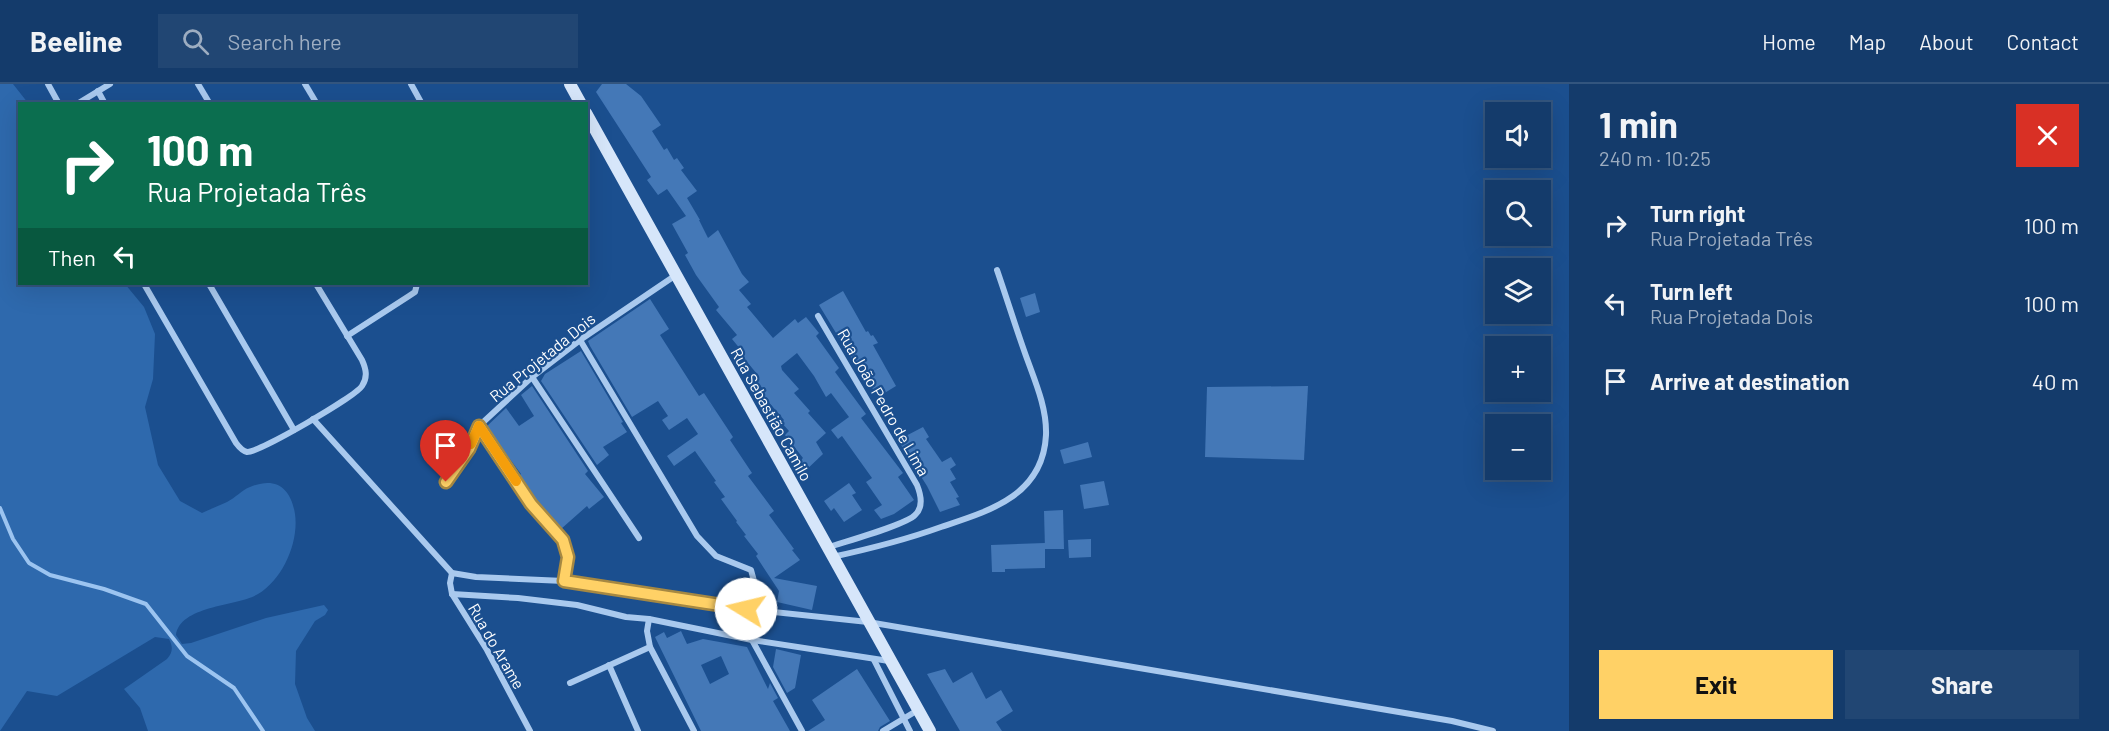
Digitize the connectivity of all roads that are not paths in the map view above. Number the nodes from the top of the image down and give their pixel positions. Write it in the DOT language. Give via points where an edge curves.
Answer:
graph roads {
  1 [pos="48,84"];
  2 [pos="110,84"];
  3 [pos="198,84"];
  4 [pos="305,84"];
  5 [pos="411,84"];
  6 [pos="570,84"];
  7 [pos="98,92"];
  8 [pos="58,102"];
  9 [pos="80,102"];
  10 [pos="104,102"];
  11 [pos="209,102"];
  12 [pos="316,102"];
  13 [pos="421,102"];
  14 [pos="580,102"];
  15 [pos="588,117"];
  16 [pos="997,270"];
  17 [pos="677,275"];
  18 [pos="145,285"];
  19 [pos="210,285"];
  20 [pos="317,285"];
  21 [pos="417,285"];
  22 [pos="818,316"];
  23 [pos="347,336"];
  24 [pos="580,340"];
  25 [pos="532,377"];
  26 [pos="313,419"];
  27 [pos="479,426"];
  28 [pos="294,430"];
  29 [pos="446,482"];
  30 [pos="639,538"];
  31 [pos="829,553"];
  32 [pos="452,573"];
  33 [pos="564,581"];
  34 [pos="452,594"];
  35 [pos="746,609"];
  36 [pos="649,619"];
  37 [pos="868,622"];
  38 [pos="752,640"];
  39 [pos="650,647"];
  40 [pos="874,660"];
  41 [pos="890,661"];
  42 [pos="609,666"];
  43 [pos="570,683"];
  44 [pos="918,710"];
  45 [pos="903,718"];
  46 [pos="530,731"];
  47 [pos="638,731"];
  48 [pos="694,731"];
  49 [pos="802,731"];
  50 [pos="883,731"];
  51 [pos="910,731"];
  52 [pos="930,731"];
  53 [pos="1494,731"];
  1 -- 8 [label="street"];
  2 -- 7 [label="street"];
  3 -- 11 [label="street"];
  4 -- 12 [label="street"];
  5 -- 13 [label="street"];
  6 -- 14 [label="main road"];
  7 -- 9 [label="street"];
  7 -- 10 [label="street"];
  15 -- 17 [label="main road, Rua Sebastião Camilo"];
  16 -- 31 [label="street" via="1042,407 1046,436 1038,468 1017,492 982,514 890,545"];
  17 -- 24 [label="street, Rua Projetada Dois"];
  17 -- 31 [label="main road, Rua Sebastião Camilo"];
  18 -- 28 [label="street" via="241,449 258,449"];
  19 -- 28 [label="street"];
  20 -- 23 [label="street"];
  21 -- 23 [label="street" via="415,292"];
  22 -- 31 [label="street, Rua João Pedro de Lima" via="917,485 921,502 920,509 909,520"];
  23 -- 26 [label="street" via="366,369 364,384 352,396"];
  24 -- 25 [label="street, Rua Projetada Dois"];
  24 -- 35 [label="street" via="697,536 716,556 751,570 754,581"];
  25 -- 27 [label="street, Rua Projetada Dois"];
  25 -- 30 [label="street"];
  26 -- 28 [label="street"];
  26 -- 32 [label="street"];
  27 -- 29 [label="street, Rua Projetada Dois" via="469,449"];
  27 -- 33 [label="street" via="531,504 563,540 568,557"];
  31 -- 37 [label="main road, Rua Sebastião Camilo"];
  32 -- 33 [label="street"];
  32 -- 34 [label="street, Rua do Arame"];
  33 -- 35 [label="street"];
  34 -- 36 [label="street" via="577,605"];
  34 -- 46 [label="street, Rua do Arame"];
  35 -- 37 [label="street"];
  36 -- 38 [label="street"];
  36 -- 39 [label="street" via="646,631"];
  37 -- 41 [label="main road, Rua Sebastião Camilo"];
  37 -- 53 [label="street"];
  38 -- 40 [label="street"];
  38 -- 49 [label="street"];
  39 -- 42 [label="street"];
  39 -- 48 [label="street"];
  40 -- 41 [label="street"];
  40 -- 45 [label="street"];
  41 -- 44 [label="main road, Rua Sebastião Camilo"];
  42 -- 43 [label="street"];
  42 -- 47 [label="street"];
  44 -- 45 [label="street"];
  44 -- 52 [label="main road, Rua Sebastião Camilo"];
  45 -- 50 [label="street"];
  45 -- 51 [label="street"];
}
